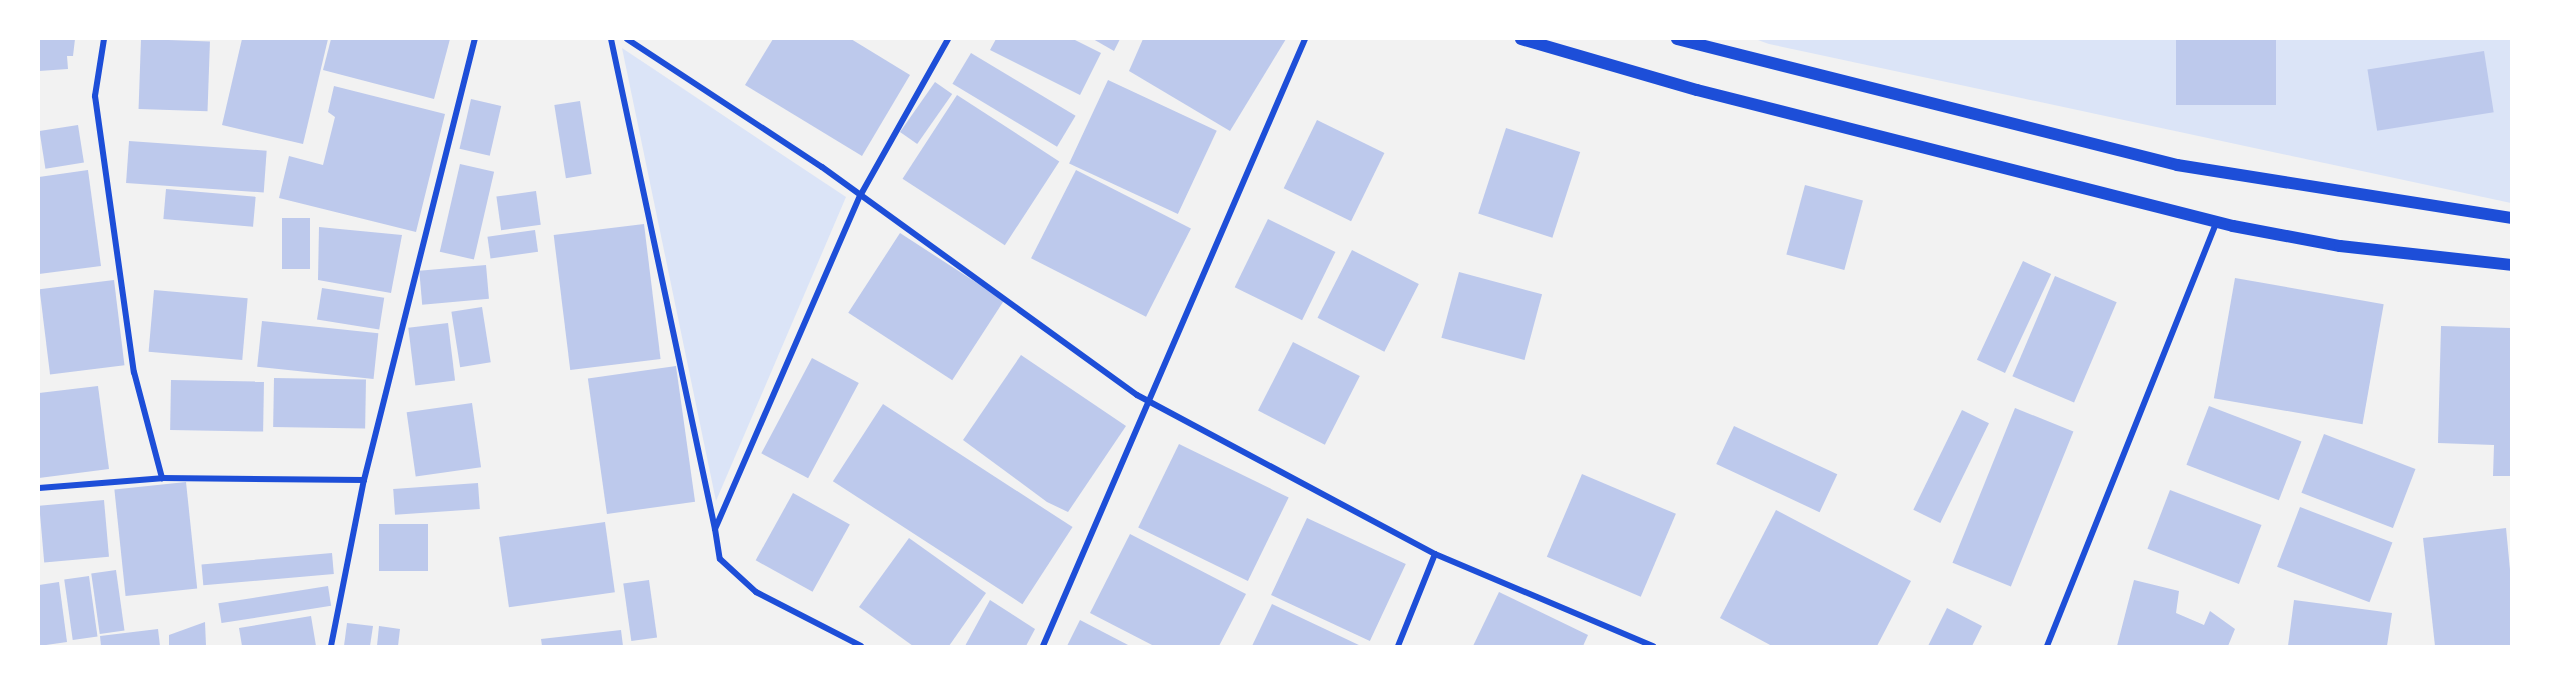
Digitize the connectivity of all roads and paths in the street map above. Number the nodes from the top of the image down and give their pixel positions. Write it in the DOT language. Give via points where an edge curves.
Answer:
graph roads {
  1 [pos="104,39"];
  2 [pos="475,39"];
  3 [pos="611,39"];
  4 [pos="627,39"];
  5 [pos="948,39"];
  6 [pos="1305,39"];
  7 [pos="1521,39"];
  8 [pos="1677,39"];
  9 [pos="860,196"];
  10 [pos="2511,218"];
  11 [pos="2217,222"];
  12 [pos="2511,265"];
  13 [pos="1149,400"];
  14 [pos="162,478"];
  15 [pos="364,480"];
  16 [pos="39,488"];
  17 [pos="715,529"];
  18 [pos="1435,554"];
  19 [pos="331,646"];
  20 [pos="861,646"];
  21 [pos="1043,646"];
  22 [pos="1398,646"];
  23 [pos="1653,646"];
  24 [pos="2047,646"];
  1 -- 14 [label="street" via="95,96 134,372"];
  2 -- 15 [label="street"];
  3 -- 17 [label="street"];
  4 -- 9 [label="street"];
  5 -- 9 [label="street"];
  6 -- 13 [label="street"];
  7 -- 11 [label="main road" via="1697,90"];
  8 -- 10 [label="main road" via="2177,165"];
  9 -- 13 [label="street"];
  9 -- 17 [label="street"];
  11 -- 12 [label="main road" via="2340,246"];
  11 -- 24 [label="street"];
  13 -- 18 [label="street"];
  13 -- 21 [label="street"];
  14 -- 15 [label="street"];
  14 -- 16 [label="street"];
  15 -- 19 [label="street"];
  17 -- 20 [label="street" via="720,559 756,592"];
  18 -- 22 [label="street"];
  18 -- 23 [label="street"];
}
